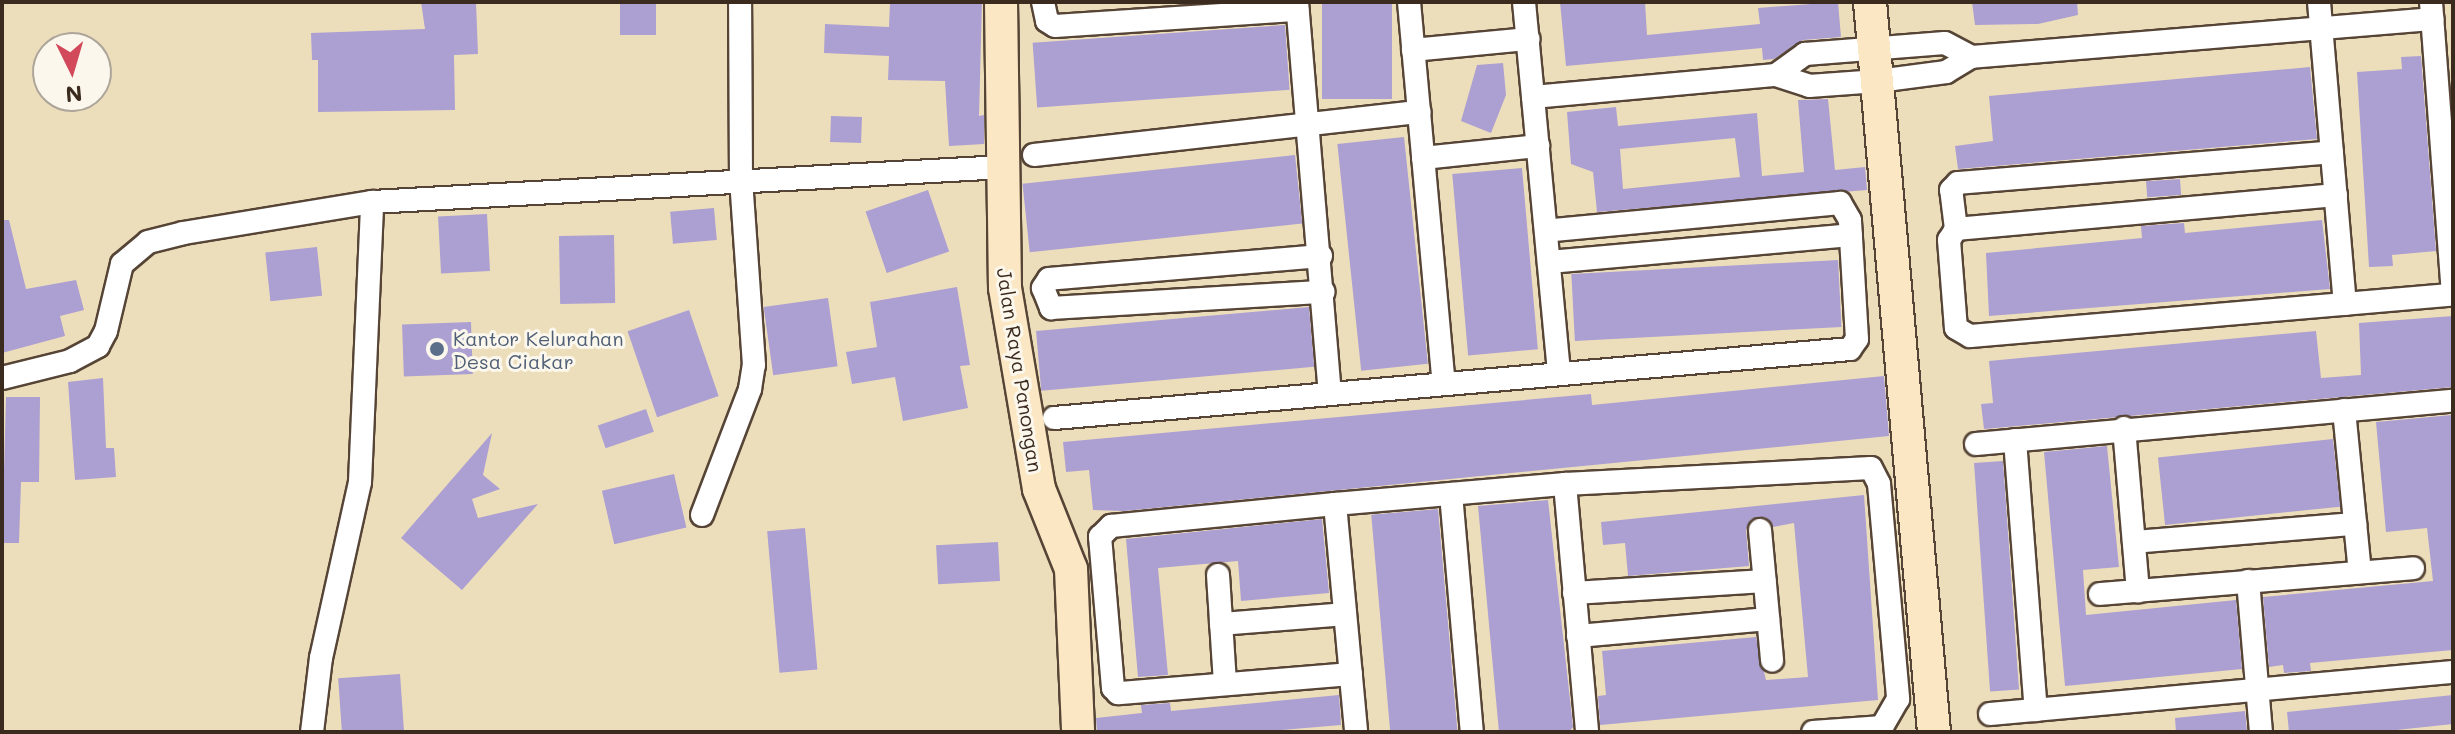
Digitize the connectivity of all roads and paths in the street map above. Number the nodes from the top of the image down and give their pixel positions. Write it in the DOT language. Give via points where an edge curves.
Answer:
graph roads {
  1 [pos="740,2"];
  2 [pos="1001,2"];
  3 [pos="1043,2"];
  4 [pos="1409,2"];
  5 [pos="1524,2"];
  6 [pos="1870,2"];
  7 [pos="2319,2"];
  8 [pos="1297,6"];
  9 [pos="2431,11"];
  10 [pos="2321,29"];
  11 [pos="1528,39"];
  12 [pos="1413,50"];
  13 [pos="1971,57"];
  14 [pos="1886,64"];
  15 [pos="2444,69"];
  16 [pos="1776,75"];
  17 [pos="1533,97"];
  18 [pos="1420,112"];
  19 [pos="1305,124"];
  20 [pos="1538,146"];
  21 [pos="2332,152"];
  22 [pos="1034,155"];
  23 [pos="1423,158"];
  24 [pos="1004,167"];
  25 [pos="741,180"];
  26 [pos="2336,195"];
  27 [pos="372,202"];
  28 [pos="1956,229"];
  29 [pos="1546,231"];
  30 [pos="1851,235"];
  31 [pos="1321,256"];
  32 [pos="1549,262"];
  33 [pos="1324,292"];
  34 [pos="2453,294"];
  35 [pos="2345,304"];
  36 [pos="1559,372"];
  37 [pos="2,378"];
  38 [pos="1444,383"];
  39 [pos="1330,392"];
  40 [pos="2453,401"];
  41 [pos="2344,410"];
  42 [pos="1054,418"];
  43 [pos="2124,428"];
  44 [pos="2015,440"];
  45 [pos="1976,444"];
  46 [pos="1565,484"];
  47 [pos="1451,494"];
  48 [pos="1335,504"];
  49 [pos="702,515"];
  50 [pos="2355,524"];
  51 [pos="1760,530"];
  52 [pos="2134,542"];
  53 [pos="2413,568"];
  54 [pos="2360,572"];
  55 [pos="1218,575"];
  56 [pos="1765,581"];
  57 [pos="2248,581"];
  58 [pos="2138,591"];
  59 [pos="1574,593"];
  60 [pos="2100,594"];
  61 [pos="1345,614"];
  62 [pos="1768,619"];
  63 [pos="1221,624"];
  64 [pos="1578,636"];
  65 [pos="1772,660"];
  66 [pos="2453,672"];
  67 [pos="1351,674"];
  68 [pos="1225,684"];
  69 [pos="2259,689"];
  70 [pos="2036,710"];
  71 [pos="1990,714"];
  72 [pos="312,732"];
  73 [pos="1078,732"];
  74 [pos="1356,732"];
  75 [pos="1472,732"];
  76 [pos="1587,732"];
  77 [pos="1813,732"];
  78 [pos="1934,732"];
  79 [pos="2261,732"];
  1 -- 25 [label="street"];
  2 -- 24 [label="street, Jalan Raya Panongan"];
  3 -- 8 [label="street" via="1047,21 1055,26"];
  4 -- 12 [label="street"];
  5 -- 11 [label="street"];
  6 -- 14 [label="street"];
  7 -- 10 [label="street"];
  8 -- 19 [label="street"];
  9 -- 10 [label="street"];
  9 -- 15 [label="street"];
  10 -- 13 [label="street"];
  10 -- 21 [label="street"];
  11 -- 12 [label="street"];
  11 -- 17 [label="street"];
  12 -- 18 [label="street"];
  13 -- 14 [label="street" via="1934,74"];
  13 -- 14 [label="street" via="1945,43 1932,43"];
  14 -- 16 [label="street" via="1809,86"];
  14 -- 16 [label="street" via="1805,54"];
  14 -- 78 [label="street"];
  15 -- 34 [label="street"];
  16 -- 17 [label="street"];
  17 -- 20 [label="street"];
  18 -- 19 [label="street"];
  18 -- 23 [label="street"];
  19 -- 22 [label="street"];
  19 -- 31 [label="street"];
  20 -- 23 [label="street"];
  20 -- 29 [label="street"];
  21 -- 26 [label="street"];
  21 -- 28 [label="street" via="1969,181 1951,190"];
  23 -- 38 [label="street"];
  24 -- 25 [label="street"];
  24 -- 73 [label="street, Jalan Raya Panongan" via="1001,237 1010,319 1039,489 1071,569"];
  25 -- 27 [label="street"];
  25 -- 49 [label="street" via="754,365 750,389"];
  26 -- 28 [label="street"];
  26 -- 35 [label="street"];
  27 -- 37 [label="street" via="148,242 122,264 98,346 70,361"];
  27 -- 72 [label="street" via="360,482 321,658"];
  28 -- 35 [label="street" via="1949,240 1955,322 1960,334 1970,336"];
  29 -- 30 [label="street" via="1833,201 1845,206"];
  29 -- 32 [label="street"];
  30 -- 32 [label="street"];
  30 -- 36 [label="street" via="1857,339 1850,349"];
  31 -- 33 [label="street"];
  31 -- 33 [label="street" via="1049,279 1043,288 1051,308"];
  32 -- 36 [label="street"];
  33 -- 39 [label="street"];
  34 -- 35 [label="street"];
  36 -- 38 [label="street"];
  38 -- 39 [label="street"];
  39 -- 42 [label="street"];
  40 -- 41 [label="street"];
  41 -- 43 [label="street"];
  41 -- 50 [label="street"];
  43 -- 44 [label="street"];
  43 -- 52 [label="street"];
  44 -- 45 [label="street"];
  44 -- 70 [label="street"];
  46 -- 47 [label="street"];
  46 -- 59 [label="street"];
  46 -- 77 [label="street" via="1871,468 1879,484 1898,699 1893,716 1882,727"];
  47 -- 48 [label="street"];
  47 -- 75 [label="street"];
  48 -- 61 [label="street"];
  48 -- 68 [label="street" via="1111,526 1100,537 1115,691"];
  50 -- 52 [label="street"];
  50 -- 54 [label="street"];
  51 -- 56 [label="street"];
  52 -- 58 [label="street"];
  53 -- 54 [label="street"];
  54 -- 57 [label="street"];
  55 -- 63 [label="street"];
  56 -- 59 [label="street"];
  56 -- 62 [label="street"];
  57 -- 58 [label="street"];
  57 -- 69 [label="street"];
  58 -- 60 [label="street"];
  59 -- 64 [label="street"];
  61 -- 63 [label="street"];
  61 -- 67 [label="street"];
  62 -- 64 [label="street"];
  62 -- 65 [label="street"];
  63 -- 68 [label="street"];
  64 -- 76 [label="street"];
  66 -- 69 [label="street"];
  67 -- 68 [label="street"];
  67 -- 74 [label="street"];
  69 -- 70 [label="street"];
  69 -- 79 [label="street"];
  70 -- 71 [label="street"];
}
